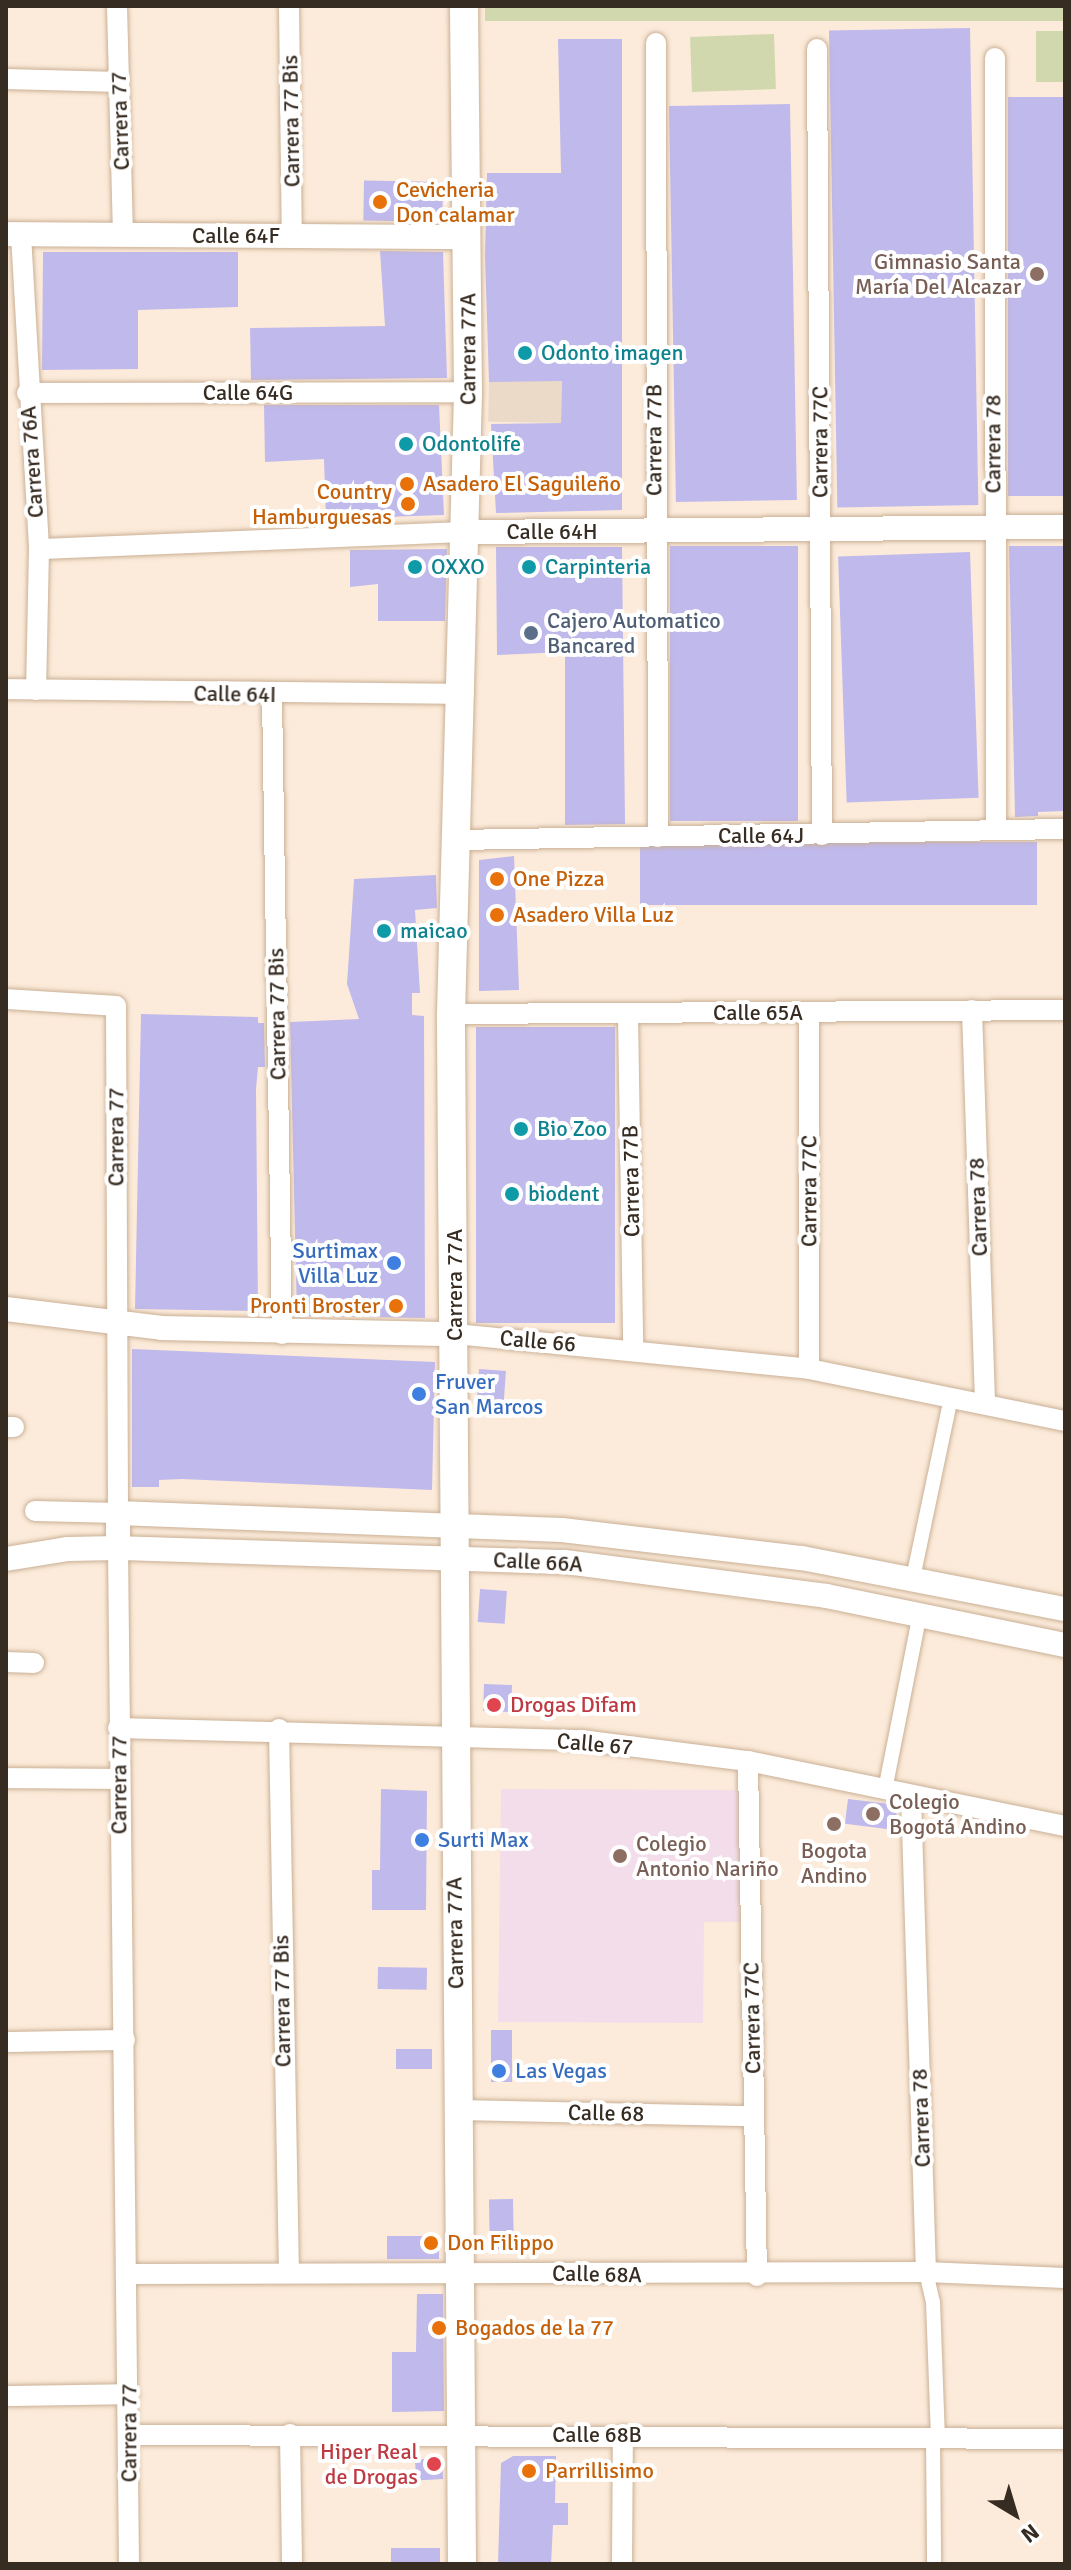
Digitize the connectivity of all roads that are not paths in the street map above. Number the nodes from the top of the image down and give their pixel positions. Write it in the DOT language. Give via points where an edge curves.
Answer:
graph roads {
  1 [pos="117,6"];
  2 [pos="289,6"];
  3 [pos="464,6"];
  4 [pos="656,43"];
  5 [pos="817,49"];
  6 [pos="995,58"];
  7 [pos="6,79"];
  8 [pos="119,82"];
  9 [pos="14,235"];
  10 [pos="123,236"];
  11 [pos="292,236"];
  12 [pos="467,237"];
  13 [pos="468,392"];
  14 [pos="27,393"];
  15 [pos="1065,527"];
  16 [pos="993,528"];
  17 [pos="821,529"];
  18 [pos="654,531"];
  19 [pos="466,532"];
  20 [pos="39,549"];
  21 [pos="6,689"];
  22 [pos="36,690"];
  23 [pos="464,694"];
  24 [pos="272,695"];
  25 [pos="1065,829"];
  26 [pos="996,830"];
  27 [pos="822,835"];
  28 [pos="658,837"];
  29 [pos="457,840"];
  30 [pos="6,999"];
  31 [pos="972,1010"];
  32 [pos="1065,1010"];
  33 [pos="809,1012"];
  34 [pos="451,1014"];
  35 [pos="628,1014"];
  36 [pos="6,1309"];
  37 [pos="117,1325"];
  38 [pos="282,1334"];
  39 [pos="455,1334"];
  40 [pos="633,1349"];
  41 [pos="809,1369"];
  42 [pos="951,1397"];
  43 [pos="985,1404"];
  44 [pos="1065,1421"];
  45 [pos="35,1511"];
  46 [pos="118,1513"];
  47 [pos="454,1525"];
  48 [pos="118,1548"];
  49 [pos="453,1557"];
  50 [pos="6,1559"];
  51 [pos="913,1578"];
  52 [pos="1065,1609"];
  53 [pos="920,1613"];
  54 [pos="1065,1645"];
  55 [pos="6,1662"];
  56 [pos="34,1663"];
  57 [pos="118,1728"];
  58 [pos="279,1729"];
  59 [pos="453,1737"];
  60 [pos="748,1761"];
  61 [pos="6,1778"];
  62 [pos="117,1779"];
  63 [pos="885,1790"];
  64 [pos="911,1796"];
  65 [pos="1065,1826"];
  66 [pos="125,2040"];
  67 [pos="6,2042"];
  68 [pos="457,2110"];
  69 [pos="754,2116"];
  70 [pos="926,2272"];
  71 [pos="289,2273"];
  72 [pos="459,2273"];
  73 [pos="130,2274"];
  74 [pos="757,2276"];
  75 [pos="1065,2278"];
  76 [pos="129,2394"];
  77 [pos="6,2396"];
  78 [pos="290,2434"];
  79 [pos="461,2434"];
  80 [pos="129,2435"];
  81 [pos="623,2435"];
  82 [pos="936,2439"];
  83 [pos="1065,2439"];
  84 [pos="129,2564"];
  85 [pos="292,2564"];
  86 [pos="462,2564"];
  87 [pos="622,2564"];
  88 [pos="934,2564"];
  1 -- 8 [label="street, Carrera 77"];
  2 -- 11 [label="street, Carrera 77 Bis"];
  3 -- 12 [label="main road, Carrera 77A"];
  4 -- 18 [label="street, Carrera 77B"];
  5 -- 17 [label="street, Carrera 77C"];
  6 -- 16 [label="street, Carrera 78"];
  7 -- 8 [label="street"];
  8 -- 10 [label="street, Carrera 77"];
  9 -- 10 [label="street, Calle 64F"];
  9 -- 14 [label="street, Carrera 76A"];
  10 -- 11 [label="street, Calle 64F"];
  11 -- 12 [label="street, Calle 64F"];
  12 -- 13 [label="main road, Carrera 77A"];
  13 -- 14 [label="street, Calle 64G"];
  13 -- 19 [label="main road, Carrera 77A"];
  14 -- 20 [label="street, Carrera 76A"];
  15 -- 16 [label="street, Calle 64H"];
  16 -- 17 [label="street, Calle 64H"];
  16 -- 26 [label="street, Carrera 78"];
  17 -- 18 [label="street, Calle 64H"];
  17 -- 27 [label="street, Carrera 77C"];
  18 -- 19 [label="street, Calle 64H"];
  18 -- 28 [label="street, Carrera 77B"];
  19 -- 20 [label="street, Calle 64H"];
  19 -- 23 [label="main road, Carrera 77A"];
  20 -- 22 [label="street, Carrera 76A"];
  21 -- 22 [label="street, Calle 64I"];
  22 -- 24 [label="street, Calle 64I"];
  23 -- 24 [label="street, Calle 64I"];
  23 -- 29 [label="main road, Carrera 77A"];
  24 -- 38 [label="street, Carrera 77 Bis"];
  25 -- 26 [label="street, Calle 64J"];
  26 -- 27 [label="street, Calle 64J"];
  27 -- 28 [label="street, Calle 64J"];
  28 -- 29 [label="street, Calle 64J"];
  29 -- 34 [label="main road, Carrera 77A"];
  30 -- 37 [label="street, Carrera 77" via="116,1006"];
  31 -- 32 [label="street, Calle 65A"];
  31 -- 33 [label="street, Calle 65A"];
  31 -- 43 [label="street, Carrera 78"];
  33 -- 35 [label="street, Calle 65A"];
  33 -- 41 [label="street, Carrera 77C"];
  34 -- 35 [label="street, Calle 65A"];
  34 -- 39 [label="main road, Carrera 77A"];
  35 -- 40 [label="street, Carrera 77B"];
  36 -- 37 [label="street, Calle 66"];
  37 -- 38 [label="street, Calle 66"];
  37 -- 46 [label="street, Carrera 77"];
  38 -- 39 [label="street, Calle 66"];
  39 -- 40 [label="street, Calle 66"];
  39 -- 47 [label="main road, Carrera 77A"];
  40 -- 41 [label="street, Calle 66"];
  41 -- 42 [label="street, Calle 66"];
  42 -- 43 [label="street, Calle 66"];
  42 -- 51 [label="street"];
  43 -- 44 [label="street, Calle 66"];
  45 -- 46 [label="street, Calle 66A"];
  46 -- 47 [label="street, Calle 66A"];
  46 -- 48 [label="street, Carrera 77"];
  47 -- 49 [label="main road, Carrera 77A"];
  47 -- 51 [label="street, Calle 66A" via="685,1541"];
  48 -- 49 [label="street, Calle 66A"];
  48 -- 50 [label="street, Calle 66A"];
  48 -- 57 [label="street, Carrera 77"];
  49 -- 53 [label="street, Calle 66A" via="661,1571"];
  49 -- 59 [label="main road, Carrera 77A"];
  51 -- 52 [label="street, Calle 66A"];
  53 -- 54 [label="street, Calle 66A"];
  53 -- 63 [label="street"];
  55 -- 56 [label="street"];
  57 -- 58 [label="street, Calle 67"];
  57 -- 62 [label="street, Carrera 77"];
  58 -- 59 [label="street, Calle 67"];
  58 -- 71 [label="street, Carrera 77 Bis"];
  59 -- 60 [label="street, Calle 67" via="581,1740"];
  59 -- 68 [label="main road, Carrera 77A"];
  60 -- 63 [label="street, Calle 67"];
  60 -- 69 [label="street, Carrera 77C"];
  61 -- 62 [label="street"];
  62 -- 66 [label="street, Carrera 77"];
  63 -- 64 [label="street, Calle 67"];
  64 -- 65 [label="street, Calle 67"];
  64 -- 70 [label="street, Carrera 78"];
  66 -- 67 [label="street"];
  66 -- 73 [label="street, Carrera 77"];
  68 -- 69 [label="street, Calle 68"];
  68 -- 72 [label="main road, Carrera 77A"];
  69 -- 74 [label="street, Carrera 77C"];
  70 -- 74 [label="street, Calle 68A"];
  70 -- 75 [label="street, Calle 68A"];
  70 -- 82 [label="street, Carrera 78" via="933,2302"];
  71 -- 72 [label="street, Calle 68A"];
  71 -- 73 [label="street, Calle 68A"];
  72 -- 74 [label="street, Calle 68A"];
  72 -- 79 [label="main road, Carrera 77A"];
  73 -- 76 [label="street, Carrera 77"];
  76 -- 77 [label="street"];
  76 -- 80 [label="street, Carrera 77"];
  78 -- 79 [label="street, Calle 68B"];
  78 -- 80 [label="street, Calle 68B"];
  78 -- 85 [label="street"];
  79 -- 81 [label="street, Calle 68B"];
  79 -- 86 [label="main road, Carrera 77A"];
  80 -- 84 [label="street, Carrera 77"];
  81 -- 82 [label="street, Calle 68B"];
  81 -- 87 [label="street"];
  82 -- 83 [label="street, Calle 68B"];
  82 -- 88 [label="street, Carrera 78"];
}
